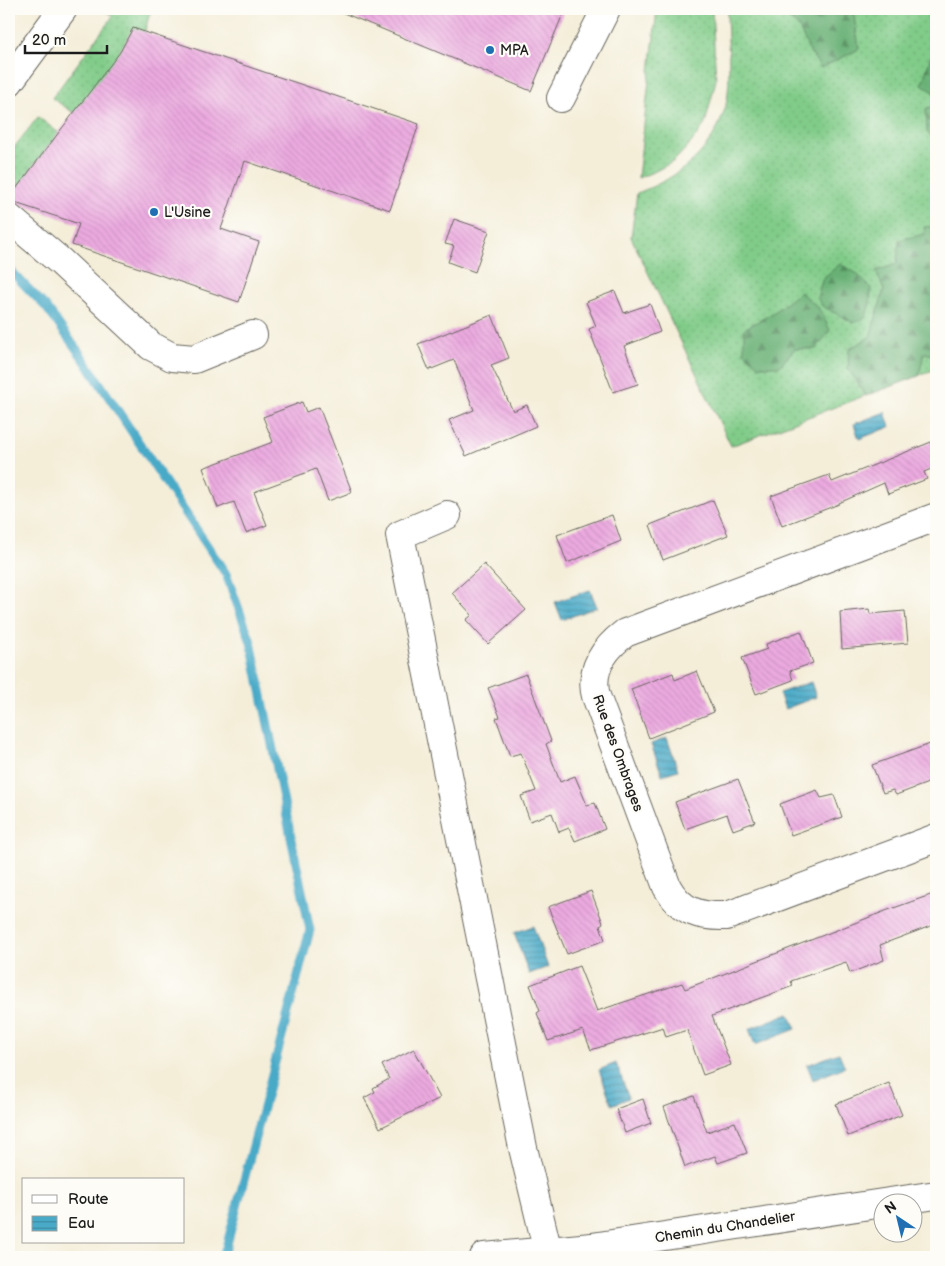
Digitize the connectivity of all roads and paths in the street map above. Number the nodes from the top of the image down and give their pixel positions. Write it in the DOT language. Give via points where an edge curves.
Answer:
graph roads {
  1 [pos="63,9"];
  2 [pos="606,9"];
  3 [pos="9,81"];
  4 [pos="561,98"];
  5 [pos="9,218"];
  6 [pos="253,336"];
  7 [pos="447,515"];
  8 [pos="936,517"];
  9 [pos="936,838"];
  10 [pos="936,1195"];
  11 [pos="564,1253"];
  12 [pos="484,1257"];
  1 -- 3 [label="street"];
  2 -- 4 [label="street"];
  5 -- 6 [label="street" via="151,346 172,357 194,359"];
  7 -- 11 [label="street" via="400,535 521,1138"];
  8 -- 9 [label="street, Rue des Ombrages" via="625,633 603,655 594,681 596,696 667,887 678,903 695,913 727,916"];
  10 -- 11 [label="street, Chemin du Chandelier"];
  11 -- 12 [label="street, Chemin du Chandelier"];
}
